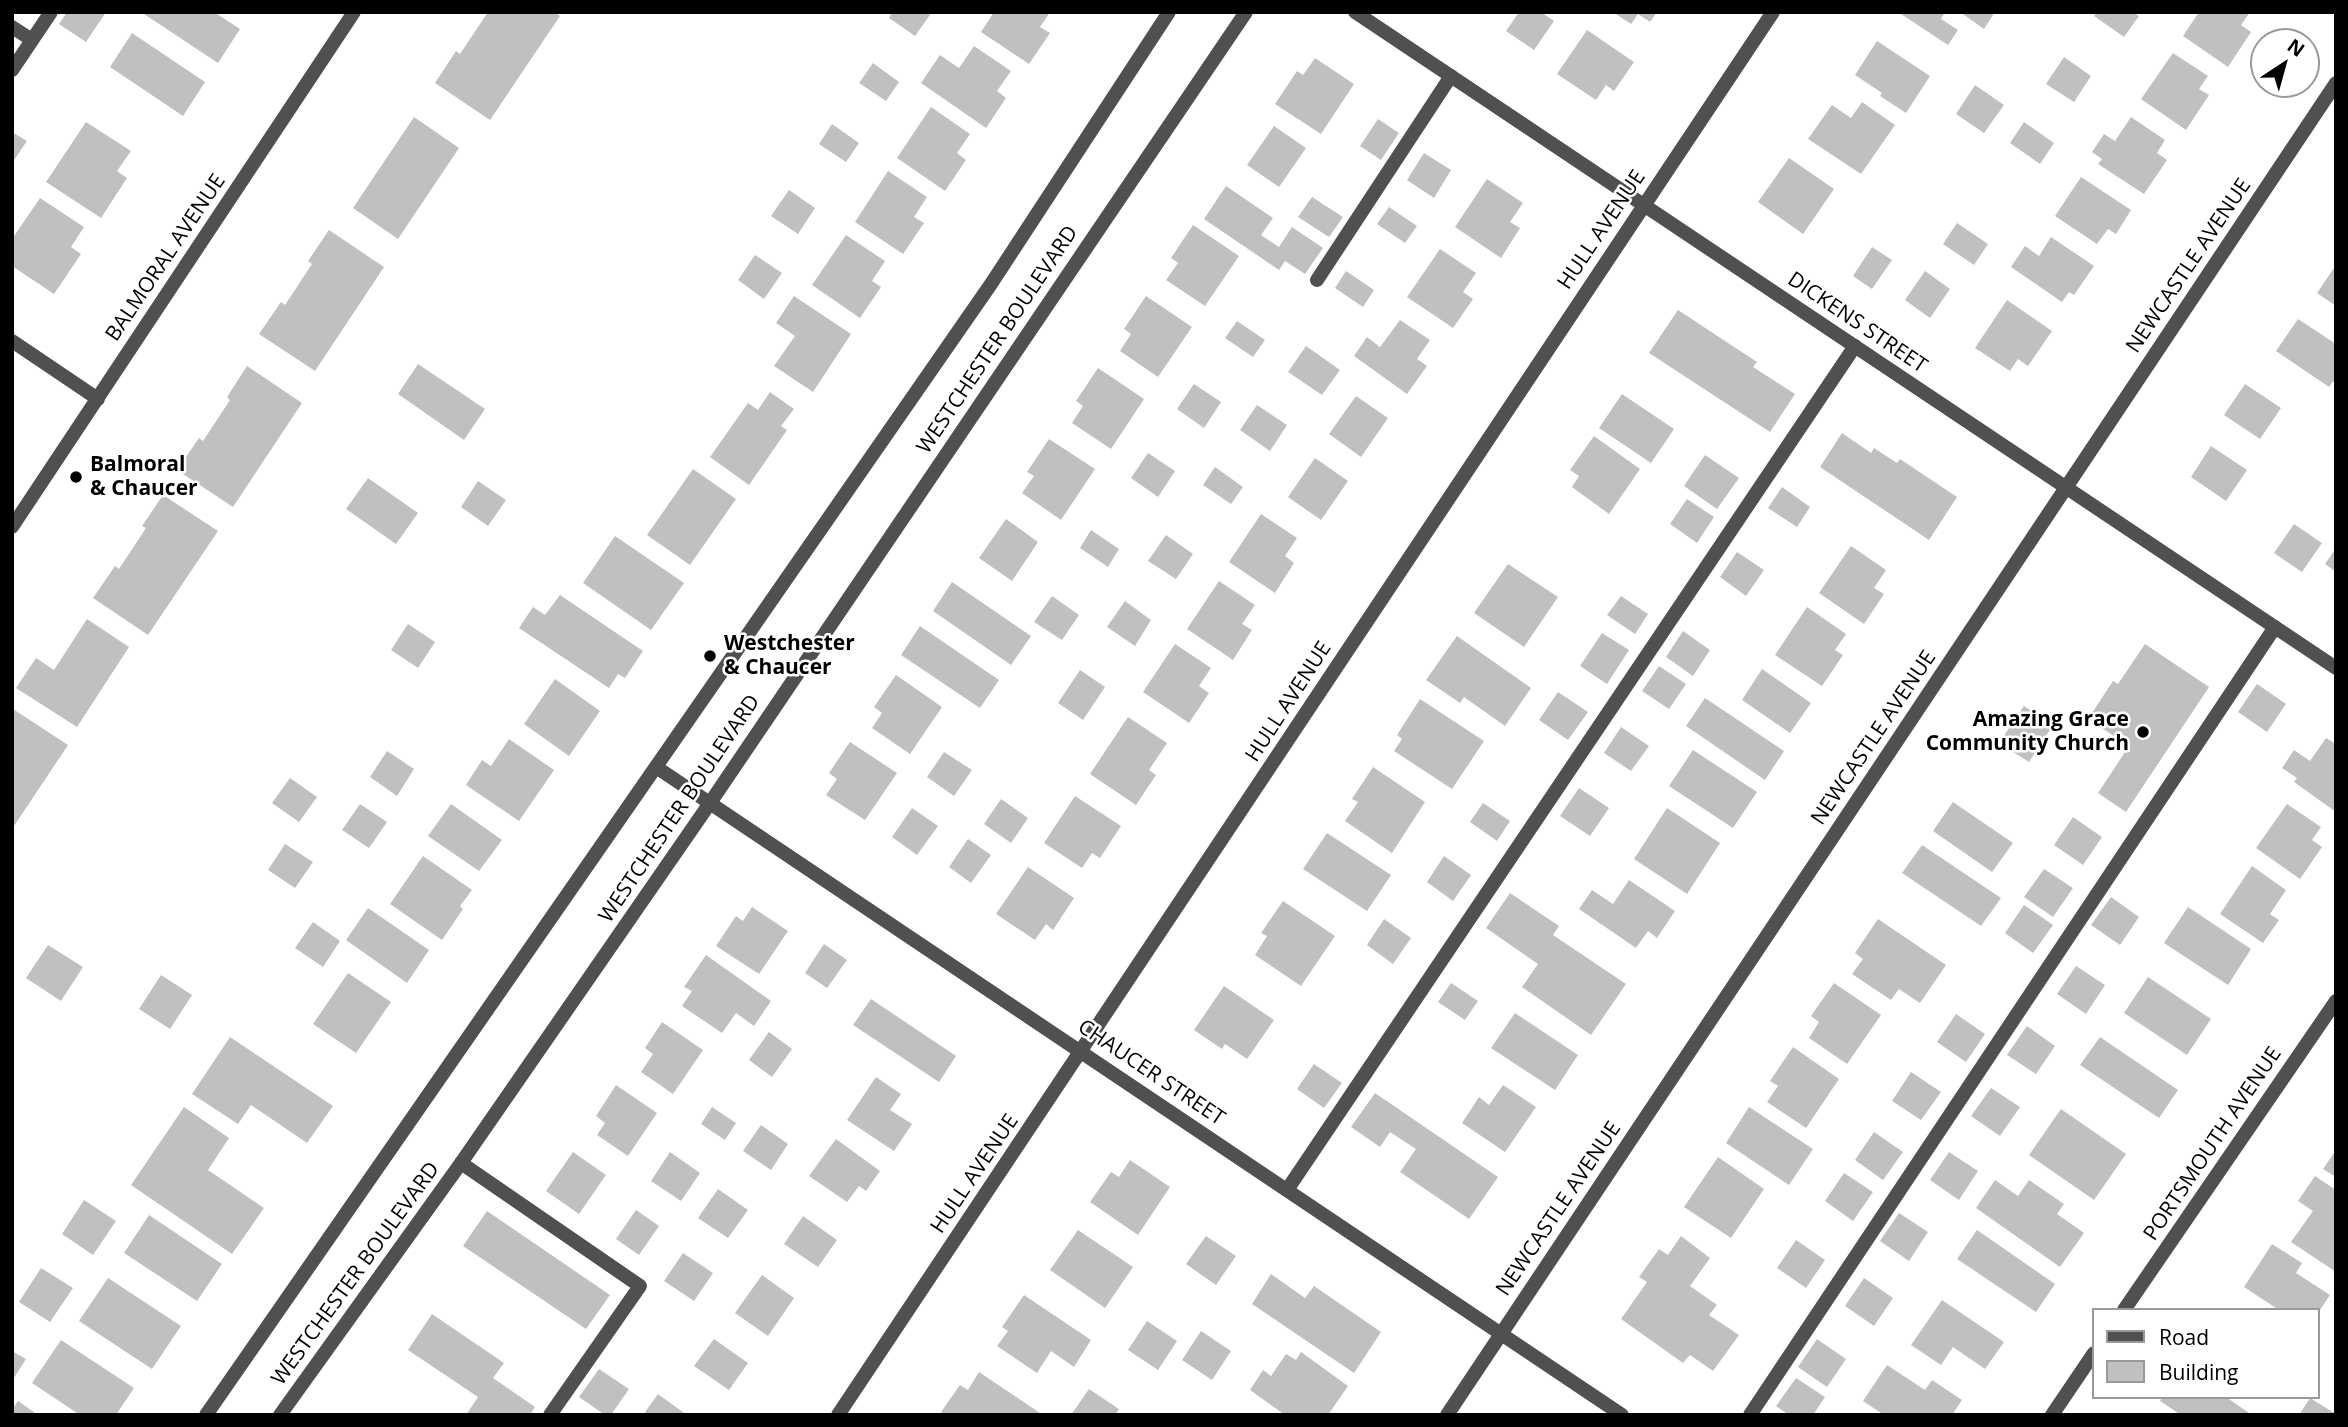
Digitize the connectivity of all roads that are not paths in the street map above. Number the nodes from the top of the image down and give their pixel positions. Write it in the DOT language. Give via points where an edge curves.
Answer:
graph roads {
  1 [pos="51,12"];
  2 [pos="354,12"];
  3 [pos="1169,12"];
  4 [pos="1246,12"];
  5 [pos="1355,12"];
  6 [pos="1773,12"];
  7 [pos="12,27"];
  8 [pos="32,40"];
  9 [pos="12,71"];
  10 [pos="1451,76"];
  11 [pos="2336,83"];
  12 [pos="1643,205"];
  13 [pos="1317,280"];
  14 [pos="12,341"];
  15 [pos="1855,346"];
  16 [pos="98,399"];
  17 [pos="2066,488"];
  18 [pos="12,527"];
  19 [pos="2275,628"];
  20 [pos="2336,668"];
  21 [pos="656,767"];
  22 [pos="710,803"];
  23 [pos="2336,1001"];
  24 [pos="1082,1053"];
  25 [pos="461,1163"];
  26 [pos="1287,1191"];
  27 [pos="2125,1308"];
  28 [pos="1501,1334"];
  29 [pos="2092,1356"];
  30 [pos="206,1415"];
  31 [pos="280,1415"];
  32 [pos="550,1415"];
  33 [pos="838,1415"];
  34 [pos="1447,1415"];
  35 [pos="1622,1415"];
  36 [pos="1750,1415"];
  37 [pos="2052,1415"];
  1 -- 8 [label="street"];
  2 -- 16 [label="street, BALMORAL AVENUE"];
  3 -- 21 [label="street, WESTCHESTER BOULEVARD" via="991,284"];
  4 -- 22 [label="street, WESTCHESTER BOULEVARD"];
  5 -- 10 [label="street, DICKENS STREET"];
  6 -- 12 [label="street, HULL AVENUE"];
  7 -- 8 [label="street"];
  8 -- 9 [label="street"];
  10 -- 12 [label="street, DICKENS STREET"];
  10 -- 13 [label="street"];
  11 -- 17 [label="street, NEWCASTLE AVENUE"];
  12 -- 15 [label="street, DICKENS STREET"];
  12 -- 24 [label="street, HULL AVENUE"];
  14 -- 16 [label="street"];
  15 -- 17 [label="street, DICKENS STREET"];
  15 -- 26 [label="street"];
  16 -- 18 [label="street, BALMORAL AVENUE"];
  17 -- 19 [label="street, DICKENS STREET"];
  17 -- 28 [label="street, NEWCASTLE AVENUE"];
  19 -- 20 [label="street, DICKENS STREET"];
  19 -- 36 [label="street"];
  21 -- 22 [label="street, CHAUCER STREET"];
  21 -- 30 [label="street, WESTCHESTER BOULEVARD"];
  22 -- 24 [label="street, CHAUCER STREET"];
  22 -- 25 [label="street, WESTCHESTER BOULEVARD"];
  23 -- 27 [label="street, PORTSMOUTH AVENUE"];
  24 -- 26 [label="street, CHAUCER STREET"];
  24 -- 33 [label="street, HULL AVENUE"];
  25 -- 31 [label="street, WESTCHESTER BOULEVARD"];
  25 -- 32 [label="street" via="640,1286"];
  26 -- 28 [label="street, CHAUCER STREET"];
  28 -- 34 [label="street, NEWCASTLE AVENUE"];
  28 -- 35 [label="street, CHAUCER STREET"];
  29 -- 37 [label="street"];
}
